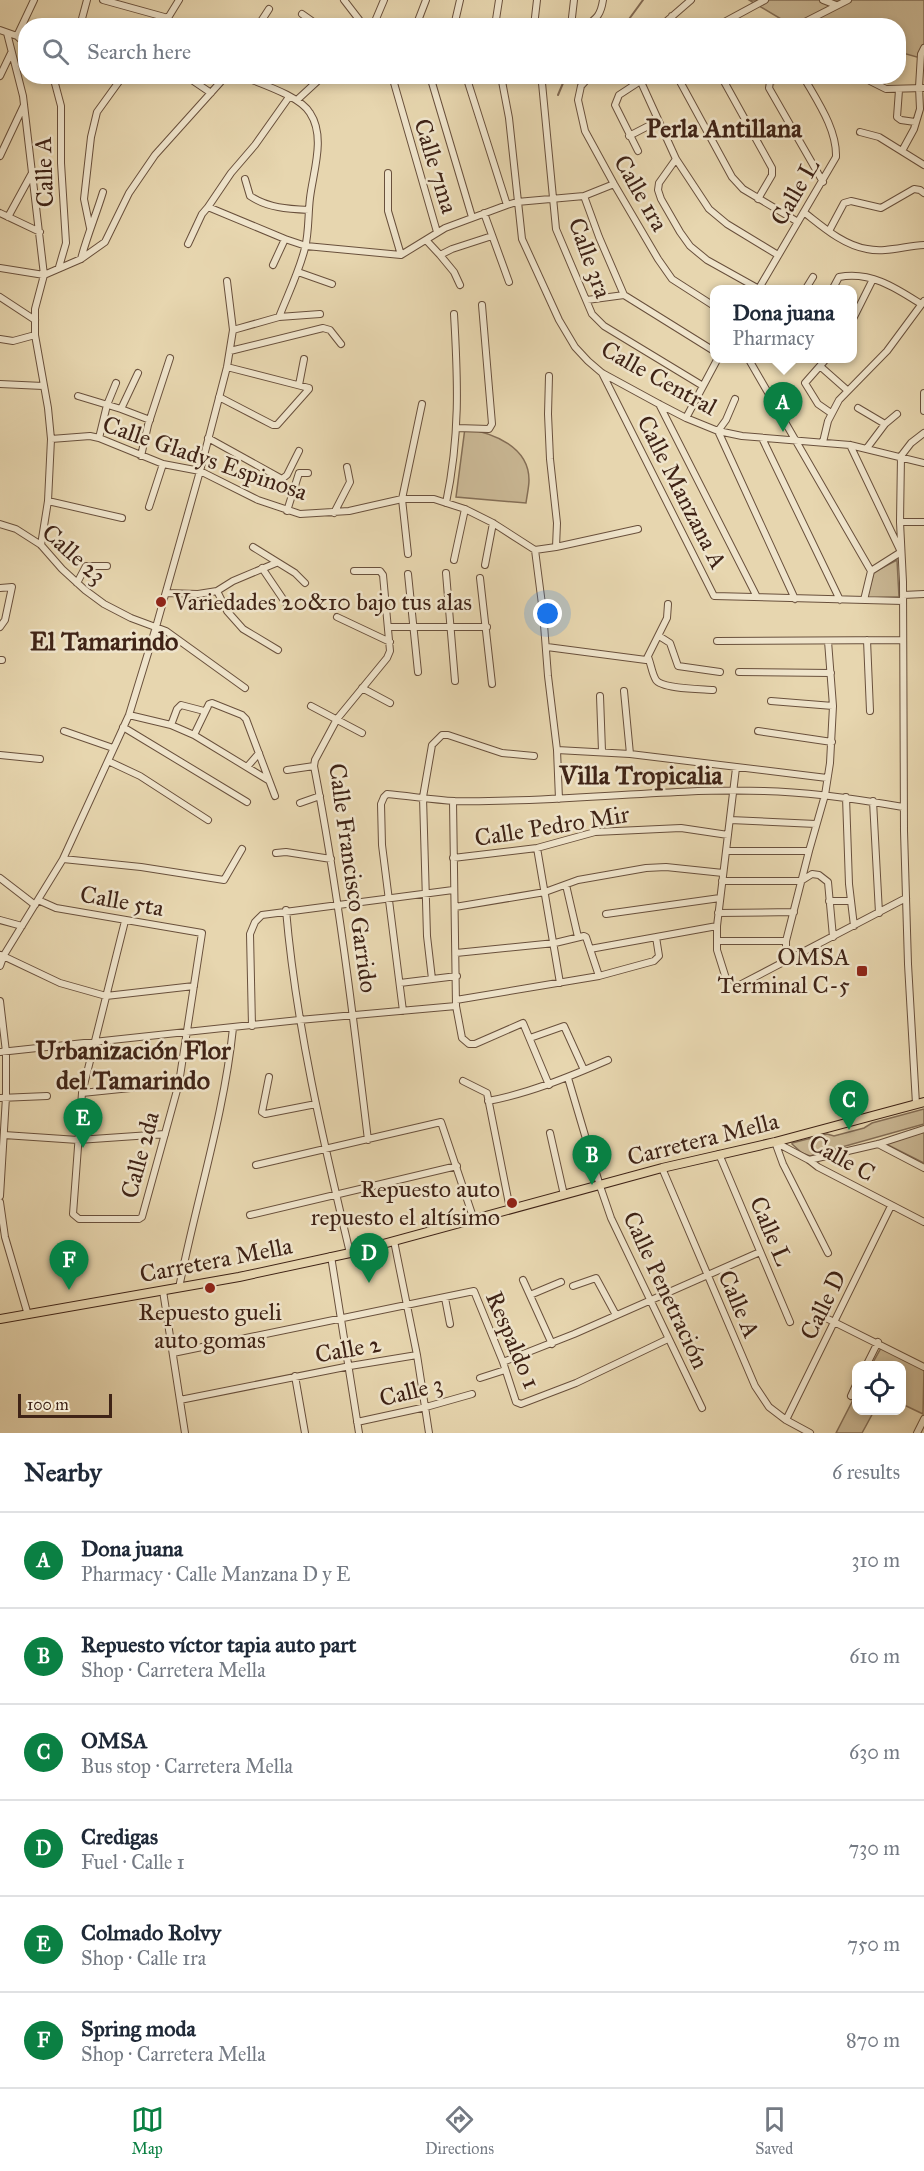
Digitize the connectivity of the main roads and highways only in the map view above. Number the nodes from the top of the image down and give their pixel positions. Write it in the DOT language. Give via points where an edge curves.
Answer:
graph roads {
  1 [pos="920,1103"];
  2 [pos="0,1319"];
  1 -- 2 [label="main road, Carretera Mella" via="350,1252 239,1277"];
}
